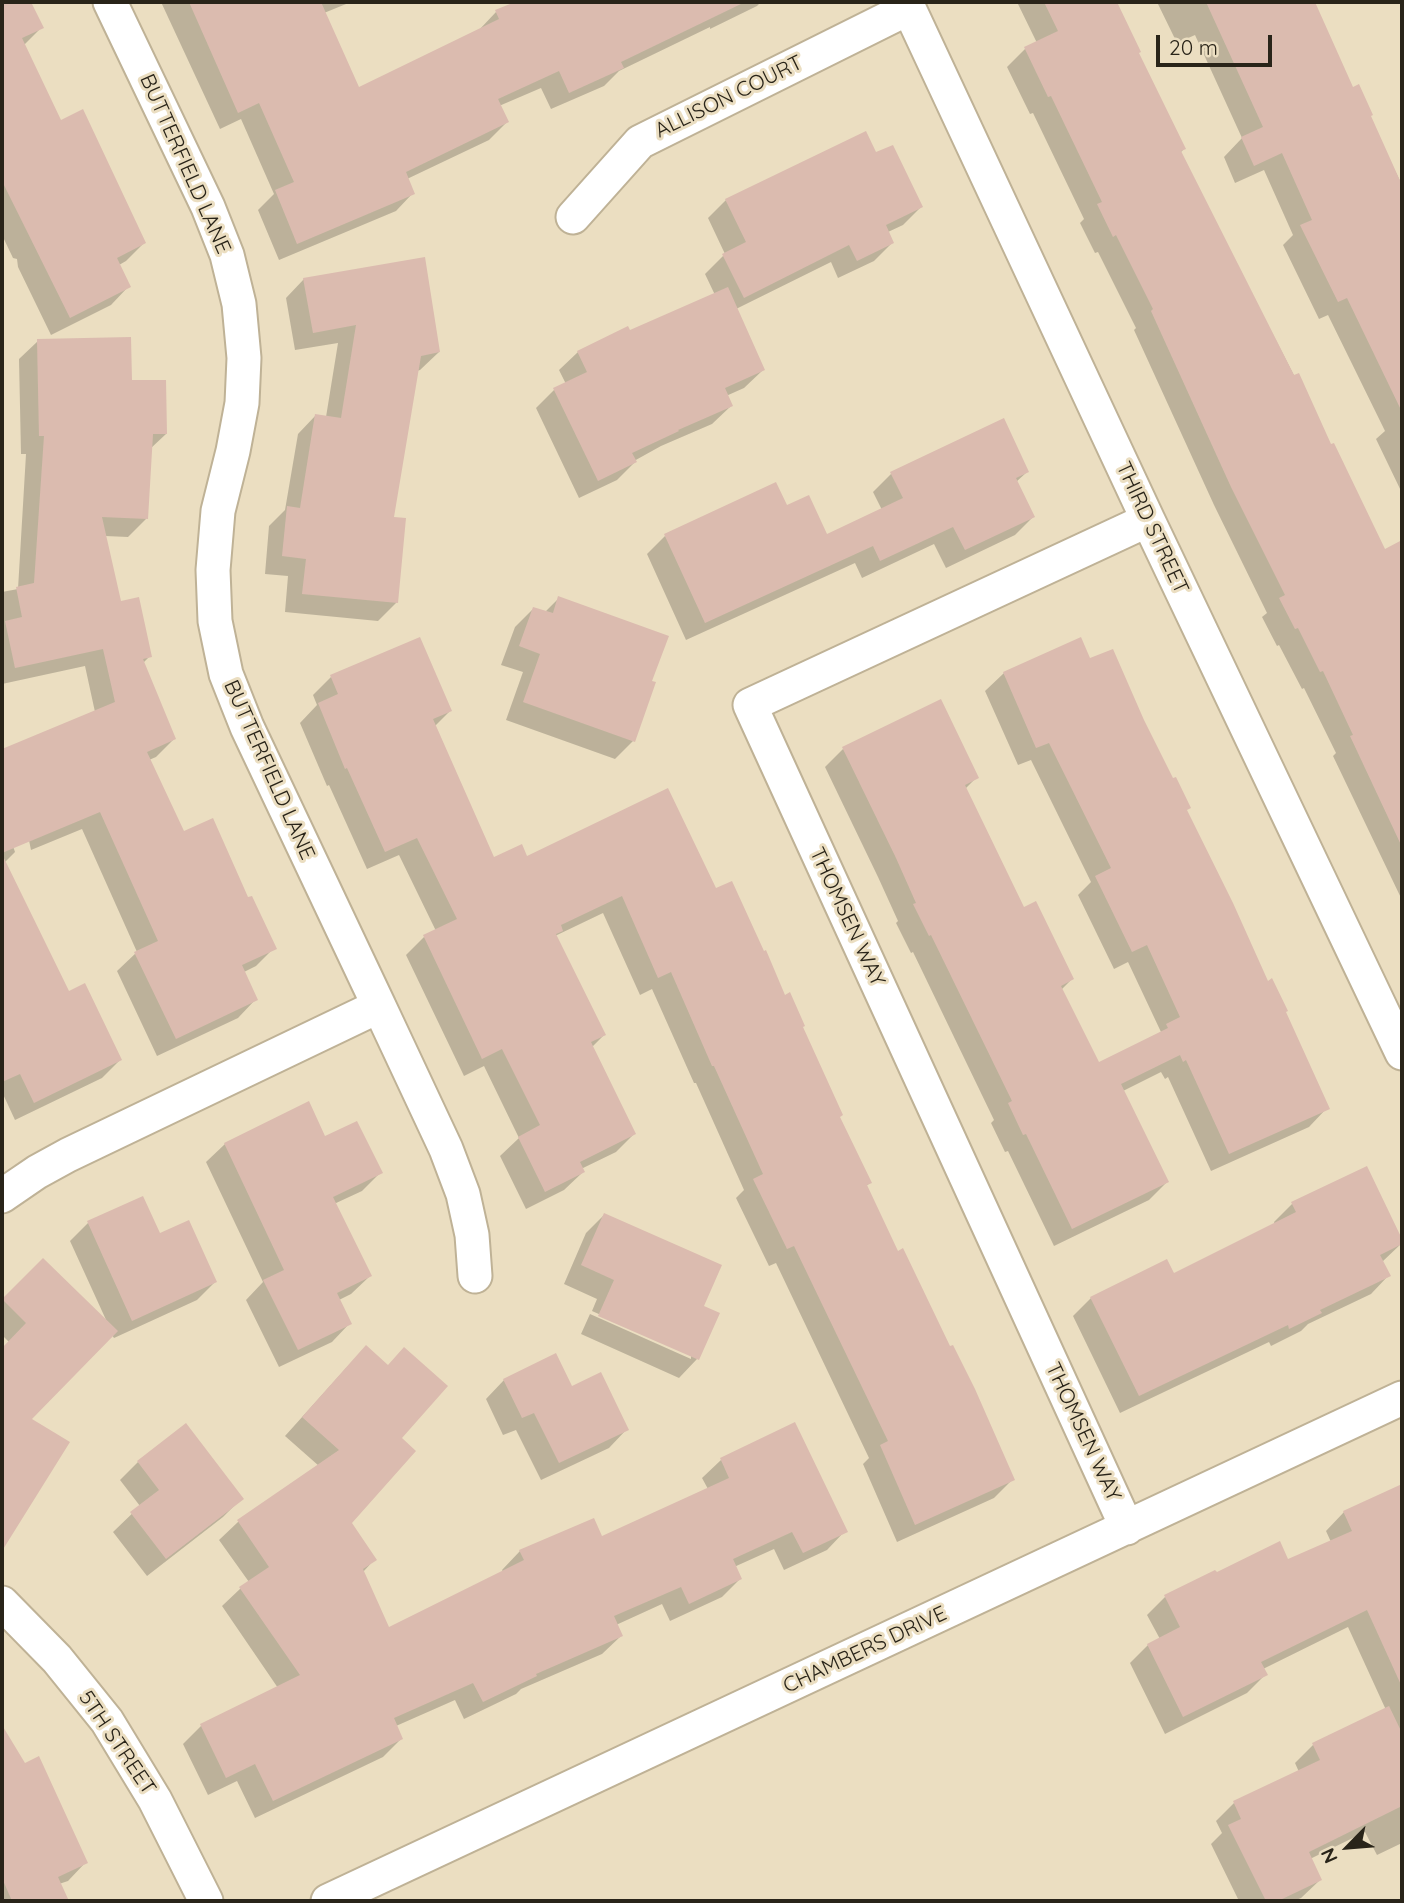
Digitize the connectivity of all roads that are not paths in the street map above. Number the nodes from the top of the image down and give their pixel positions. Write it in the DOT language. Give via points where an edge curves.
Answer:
graph roads {
  1 [pos="110,2"];
  2 [pos="908,5"];
  3 [pos="573,217"];
  4 [pos="1148,520"];
  5 [pos="379,1006"];
  6 [pos="1402,1054"];
  7 [pos="2,1196"];
  8 [pos="475,1276"];
  9 [pos="1402,1398"];
  10 [pos="1127,1528"];
  11 [pos="2,1603"];
  12 [pos="206,1901"];
  13 [pos="328,1901"];
  1 -- 5 [label="street, BUTTERFIELD LANE" via="208,207 228,255 239,304 242,403 218,511 213,570 215,621 226,674"];
  2 -- 3 [label="street, ALLISON COURT" via="640,142"];
  2 -- 4 [label="street, THIRD STREET"];
  4 -- 6 [label="street, THIRD STREET"];
  4 -- 10 [label="street, THOMSEN WAY" via="750,705"];
  5 -- 7 [label="street" via="68,1155"];
  5 -- 8 [label="street, BUTTERFIELD LANE" via="463,1194"];
  9 -- 10 [label="street, CHAMBERS DRIVE"];
  10 -- 13 [label="street, CHAMBERS DRIVE"];
  11 -- 12 [label="street, 5TH STREET" via="57,1659 107,1721 155,1800"];
}
